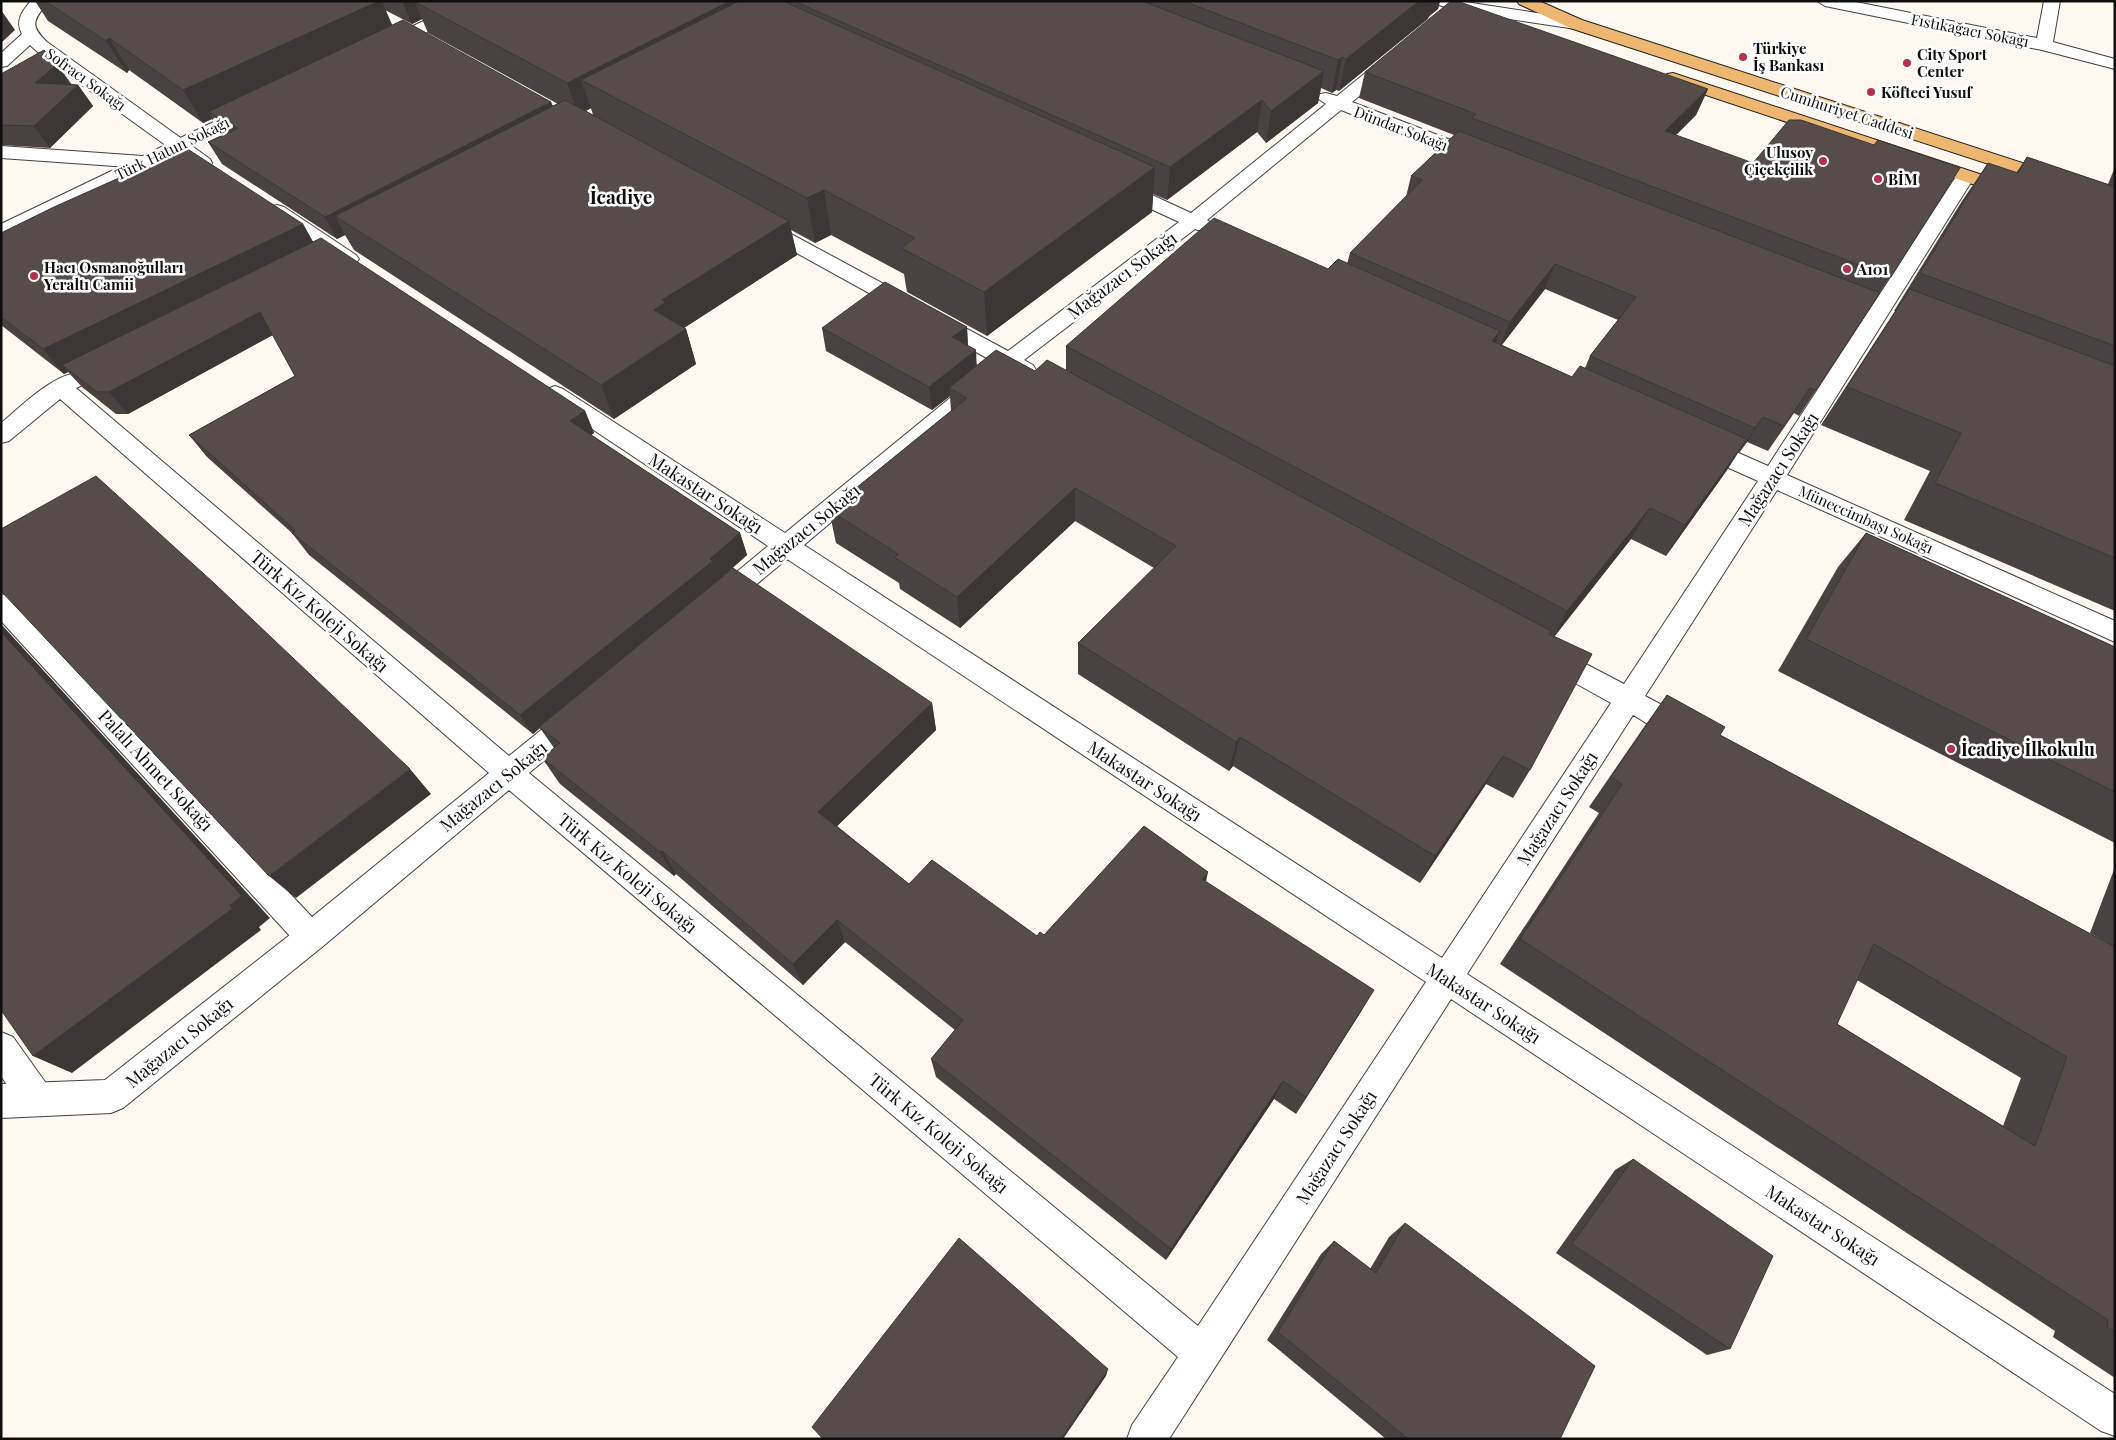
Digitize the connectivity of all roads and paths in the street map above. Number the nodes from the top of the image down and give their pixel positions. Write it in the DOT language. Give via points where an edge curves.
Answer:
graph roads {
  1 [pos="40,1"];
  2 [pos="479,1"];
  3 [pos="1525,1"];
  4 [pos="1825,1"];
  5 [pos="2052,1"];
  6 [pos="1449,10"];
  7 [pos="1576,24"];
  8 [pos="402,29"];
  9 [pos="30,36"];
  10 [pos="1551,37"];
  11 [pos="2044,45"];
  12 [pos="437,48"];
  13 [pos="1406,49"];
  14 [pos="365,55"];
  15 [pos="1,62"];
  16 [pos="2115,64"];
  17 [pos="1660,74"];
  18 [pos="1313,93"];
  19 [pos="266,102"];
  20 [pos="1340,104"];
  21 [pos="176,145"];
  22 [pos="1,152"];
  23 [pos="143,162"];
  24 [pos="1498,166"];
  25 [pos="224,176"];
  26 [pos="1966,176"];
  27 [pos="1103,180"];
  28 [pos="256,197"];
  29 [pos="2031,198"];
  30 [pos="2115,199"];
  31 [pos="741,214"];
  32 [pos="1193,221"];
  33 [pos="1,232"];
  34 [pos="1230,237"];
  35 [pos="368,272"];
  36 [pos="1009,362"];
  37 [pos="95,369"];
  38 [pos="1044,380"];
  39 [pos="535,381"];
  40 [pos="60,387"];
  41 [pos="1,435"];
  42 [pos="1682,437"];
  43 [pos="1772,477"];
  44 [pos="786,546"];
  45 [pos="1,604"];
  46 [pos="701,615"];
  47 [pos="2115,632"];
  48 [pos="1532,647"];
  49 [pos="1628,699"];
  50 [pos="593,704"];
  51 [pos="1706,742"];
  52 [pos="509,774"];
  53 [pos="311,936"];
  54 [pos="1446,978"];
  55 [pos="1,1048"];
  56 [pos="36,1098"];
  57 [pos="1,1101"];
  58 [pos="1202,1353"];
  59 [pos="2111,1424"];
  60 [pos="1146,1439"];
  1 -- 9 [label="street, Sofracı Sokağı" via="28,14 26,28"];
  2 -- 8 [label="street"];
  3 -- 7 [label="main road, Cumhuriyet Caddesi"];
  4 -- 11 [label="street, Fıstıkağacı Sokağı"];
  5 -- 11 [label="street"];
  6 -- 7 [label="street"];
  6 -- 10 [label="main road"];
  7 -- 30 [label="main road, Cumhuriyet Caddesi"];
  8 -- 12 [label="street"];
  8 -- 14 [label="street"];
  9 -- 15 [label="street"];
  9 -- 21 [label="street, Sofracı Sokağı"];
  11 -- 16 [label="street, Fıstıkağacı Sokağı"];
  13 -- 20 [label="street, Mağazacı Sokağı"];
  17 -- 26 [label="main road, Cumhuriyet Caddesi"];
  18 -- 20 [label="street, Dündar Sokağı"];
  19 -- 21 [label="street, Türk Hatun Sokağı"];
  20 -- 24 [label="street, Dündar Sokağı"];
  20 -- 32 [label="street, Mağazacı Sokağı"];
  21 -- 23 [label="street, Türk Hatun Sokağı"];
  21 -- 25 [label="street"];
  22 -- 23 [label="street"];
  23 -- 33 [label="street, Türk Hatun Sokağı"];
  26 -- 29 [label="main road, Cumhuriyet Caddesi"];
  26 -- 43 [label="street, Mağazacı Sokağı"];
  27 -- 32 [label="street"];
  28 -- 35 [label="street"];
  31 -- 36 [label="street"];
  32 -- 34 [label="street"];
  32 -- 36 [label="street, Mağazacı Sokağı"];
  36 -- 38 [label="street"];
  36 -- 44 [label="street, Mağazacı Sokağı"];
  37 -- 40 [label="street"];
  39 -- 44 [label="street, Makastar Sokağı"];
  40 -- 41 [label="street"];
  40 -- 52 [label="street, Türk Kız Koleji Sokağı"];
  42 -- 43 [label="street, Müneccimbaşı Sokağı"];
  43 -- 47 [label="street, Müneccimbaşı Sokağı"];
  43 -- 49 [label="street, Mağazacı Sokağı"];
  44 -- 46 [label="street, Mağazacı Sokağı"];
  44 -- 54 [label="street, Makastar Sokağı"];
  45 -- 53 [label="street, Palalı Ahmet Sokağı"];
  48 -- 49 [label="street"];
  49 -- 51 [label="street"];
  49 -- 54 [label="street, Mağazacı Sokağı"];
  50 -- 52 [label="street, Mağazacı Sokağı"];
  52 -- 53 [label="street, Mağazacı Sokağı"];
  52 -- 58 [label="street, Türk Kız Koleji Sokağı"];
  53 -- 56 [label="street, Mağazacı Sokağı" via="111,1096"];
  54 -- 58 [label="street, Mağazacı Sokağı"];
  54 -- 59 [label="street, Makastar Sokağı"];
  55 -- 56 [label="street"];
  56 -- 57 [label="street"];
  58 -- 60 [label="street, Mağazacı Sokağı"];
}
